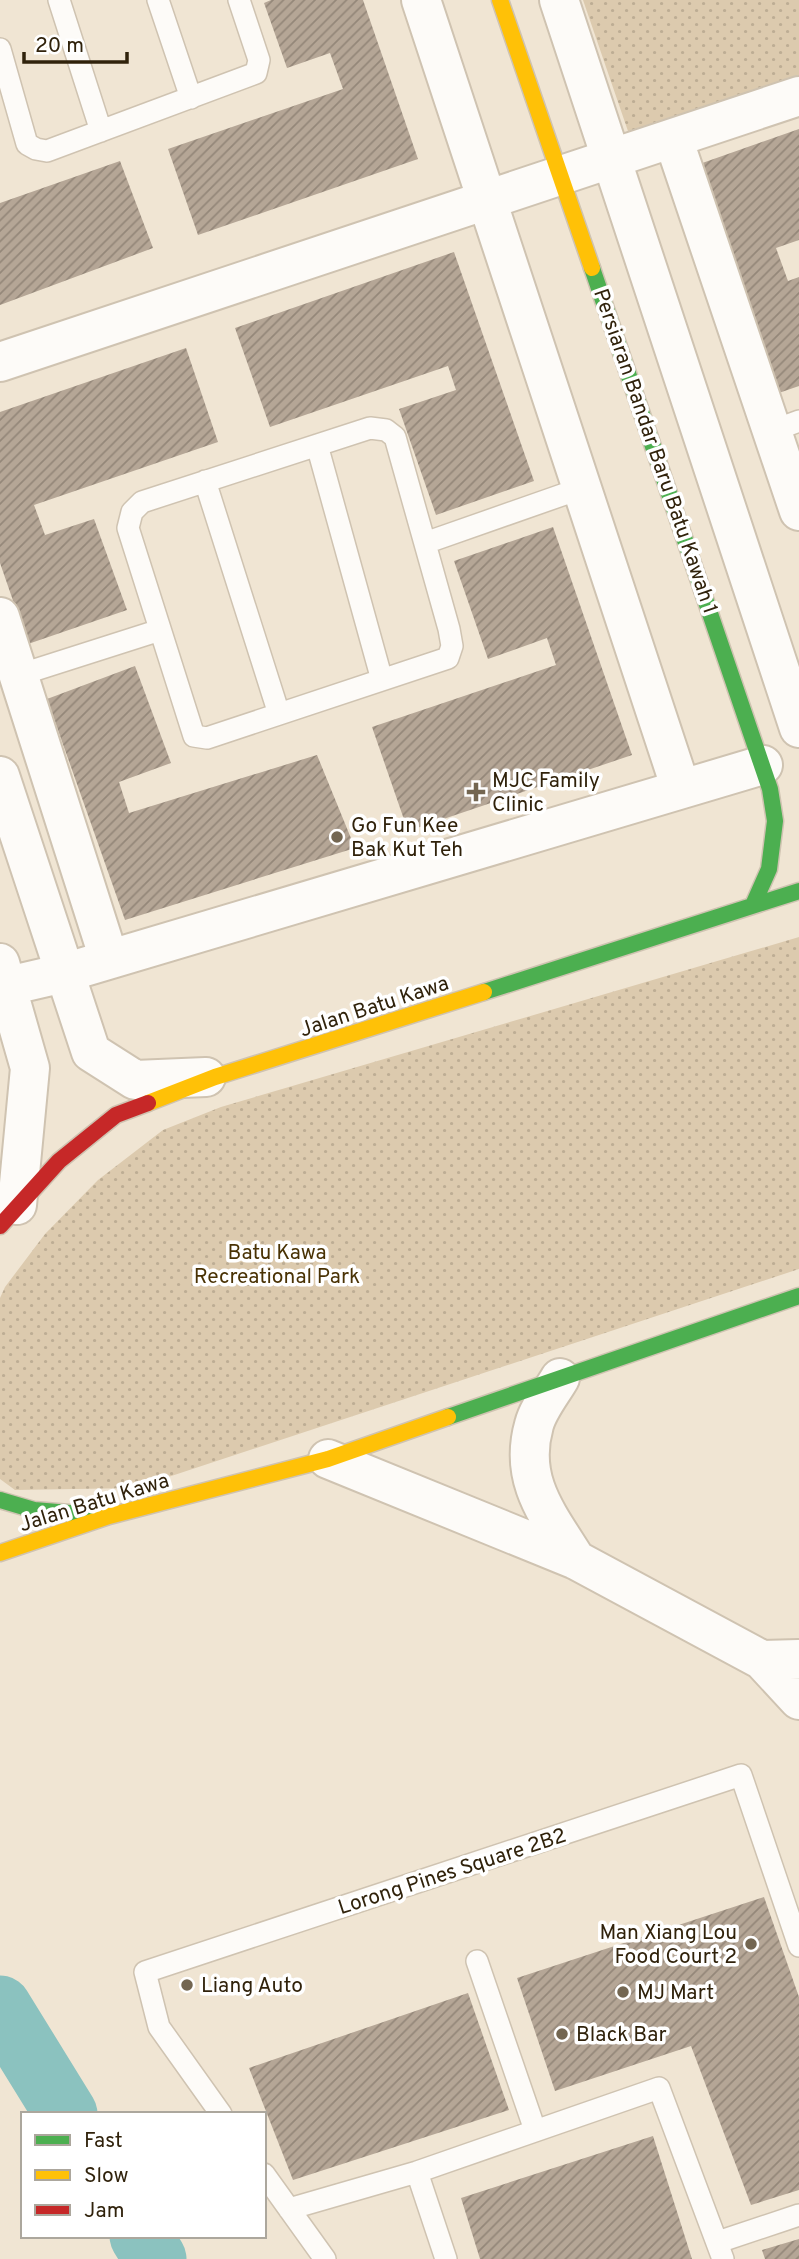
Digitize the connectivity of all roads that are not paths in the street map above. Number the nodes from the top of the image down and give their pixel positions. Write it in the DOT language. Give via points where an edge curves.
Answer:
graph roads {
  1 [pos="59,0"];
  2 [pos="158,0"];
  3 [pos="239,0"];
  4 [pos="421,0"];
  5 [pos="500,0"];
  6 [pos="559,0"];
  7 [pos="1,60"];
  8 [pos="799,96"];
  9 [pos="191,98"];
  10 [pos="101,131"];
  11 [pos="673,138"];
  12 [pos="611,159"];
  13 [pos="561,176"];
  14 [pos="487,200"];
  15 [pos="0,362"];
  16 [pos="785,426"];
  17 [pos="317,445"];
  18 [pos="205,481"];
  19 [pos="582,488"];
  20 [pos="799,511"];
  21 [pos="425,544"];
  22 [pos="0,617"];
  23 [pos="160,630"];
  24 [pos="19,675"];
  25 [pos="383,680"];
  26 [pos="279,714"];
  27 [pos="799,728"];
  28 [pos="763,765"];
  29 [pos="0,776"];
  30 [pos="681,789"];
  31 [pos="799,891"];
  32 [pos="753,905"];
  33 [pos="109,959"];
  34 [pos="64,973"];
  35 [pos="3,979"];
  36 [pos="215,1077"];
  37 [pos="9,1215"];
  38 [pos="799,1296"];
  39 [pos="560,1378"];
  40 [pos="328,1459"];
  41 [pos="0,1500"];
  42 [pos="109,1516"];
  43 [pos="0,1553"];
  44 [pos="576,1560"];
  45 [pos="799,1659"];
  46 [pos="762,1660"];
  47 [pos="799,1700"];
  48 [pos="799,1947"];
  49 [pos="477,1961"];
  50 [pos="220,2112"];
  51 [pos="535,2130"];
  52 [pos="417,2172"];
  53 [pos="266,2177"];
  54 [pos="289,2209"];
  55 [pos="799,2215"];
  56 [pos="721,2250"];
  57 [pos="325,2259"];
  58 [pos="446,2259"];
  1 -- 10 [label="lane"];
  2 -- 9 [label="lane"];
  3 -- 9 [label="lane" via="259,60 256,73"];
  4 -- 14 [label="street"];
  5 -- 13 [label="main road, Persiaran Bandar Baru Batu Kawah 1"];
  6 -- 12 [label="street"];
  7 -- 10 [label="lane" via="27,144 47,151"];
  8 -- 11 [label="street"];
  9 -- 10 [label="lane"];
  11 -- 12 [label="street"];
  11 -- 16 [label="street"];
  12 -- 13 [label="street"];
  12 -- 27 [label="street"];
  13 -- 14 [label="street"];
  13 -- 28 [label="main road, Persiaran Bandar Baru Batu Kawah 1"];
  14 -- 15 [label="street"];
  14 -- 19 [label="street"];
  16 -- 20 [label="street"];
  17 -- 18 [label="lane"];
  17 -- 21 [label="lane" via="370,428 386,430 395,437"];
  17 -- 25 [label="lane"];
  18 -- 23 [label="lane" via="142,502 132,512 128,528"];
  18 -- 26 [label="lane"];
  19 -- 21 [label="lane"];
  19 -- 30 [label="street"];
  21 -- 25 [label="lane" via="452,646 448,658"];
  22 -- 24 [label="street"];
  23 -- 24 [label="lane"];
  23 -- 26 [label="lane" via="194,736 207,738"];
  24 -- 33 [label="street"];
  25 -- 26 [label="lane"];
  28 -- 30 [label="street"];
  28 -- 32 [label="main road, Persiaran Bandar Baru Batu Kawah 1" via="775,821 769,869"];
  29 -- 34 [label="street"];
  30 -- 33 [label="street"];
  31 -- 32 [label="main road, Jalan Batu Kawa"];
  32 -- 36 [label="main road, Jalan Batu Kawa"];
  33 -- 34 [label="street"];
  34 -- 35 [label="street"];
  34 -- 36 [label="street" via="91,1052 135,1080"];
  35 -- 37 [label="street" via="30,1068"];
  36 -- 37 [label="main road, Jalan Batu Kawa" via="116,1115 59,1161"];
  38 -- 39 [label="main road, Jalan Batu Kawa"];
  39 -- 40 [label="main road, Jalan Batu Kawa"];
  39 -- 44 [label="street" via="534,1424 529,1459 537,1496"];
  40 -- 42 [label="main road, Jalan Batu Kawa"];
  40 -- 44 [label="street"];
  41 -- 42 [label="main road" via="50,1512"];
  42 -- 43 [label="main road, Jalan Batu Kawa"];
  44 -- 46 [label="street"];
  45 -- 46 [label="street"];
  46 -- 47 [label="street"];
  48 -- 50 [label="lane, Lorong Pines Square 2B2" via="741,1775 145,1972 159,2027"];
  49 -- 51 [label="lane"];
  51 -- 52 [label="lane"];
  51 -- 56 [label="lane" via="659,2088"];
  52 -- 54 [label="lane"];
  52 -- 58 [label="lane"];
  53 -- 54 [label="lane"];
  54 -- 57 [label="lane"];
  55 -- 56 [label="lane"];
}
